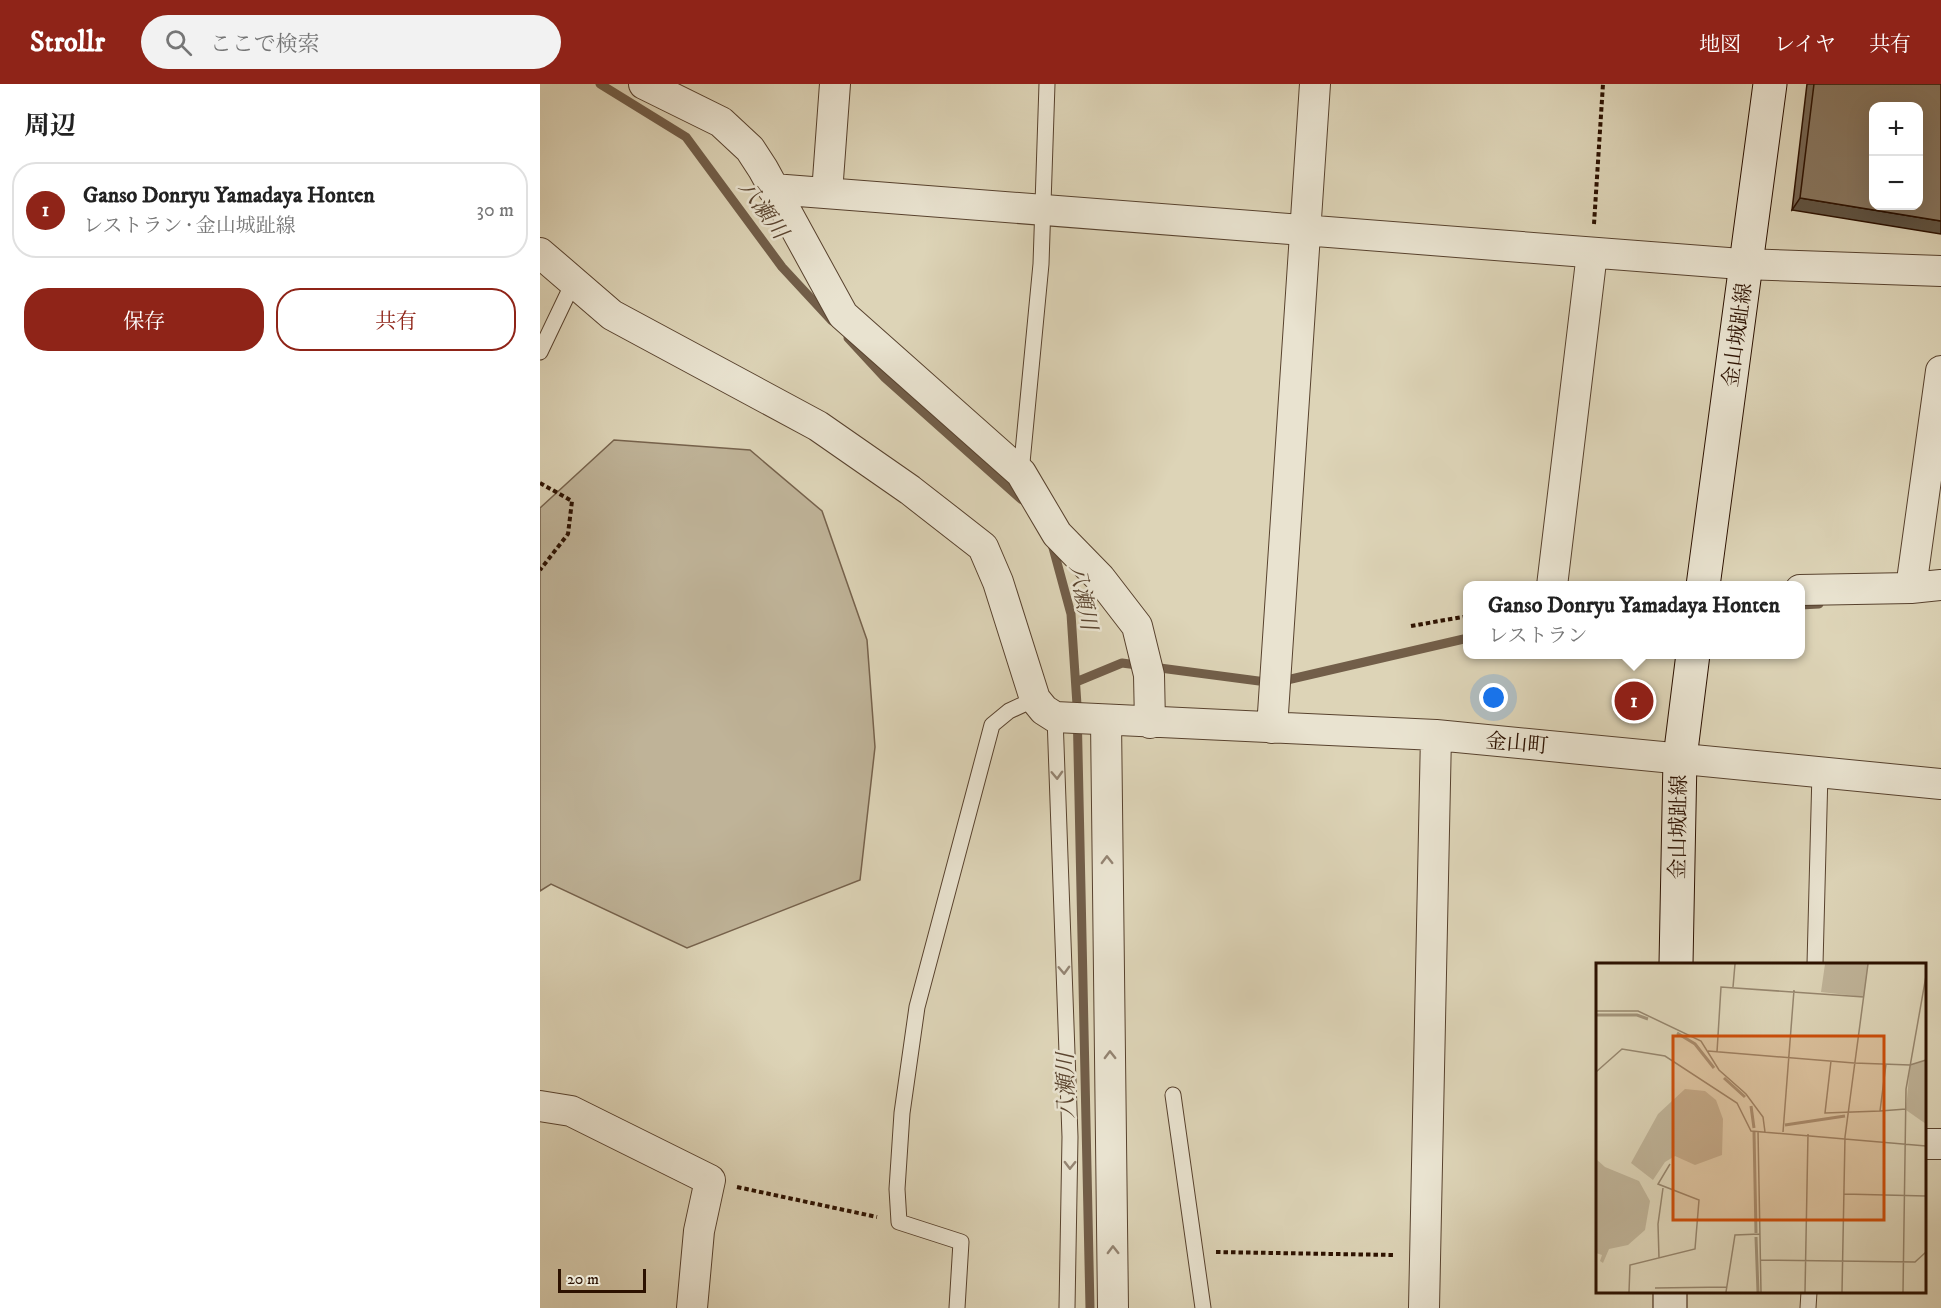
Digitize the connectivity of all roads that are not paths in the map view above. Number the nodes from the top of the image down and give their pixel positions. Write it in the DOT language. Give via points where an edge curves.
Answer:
graph roads {
  1 [pos="644,84"];
  2 [pos="835,84"];
  3 [pos="1047,84"];
  4 [pos="1315,84"];
  5 [pos="1770,84"];
  6 [pos="773,189"];
  7 [pos="828,193"];
  8 [pos="1042,211"];
  9 [pos="1303,230"];
  10 [pos="540,253"];
  11 [pos="1592,253"];
  12 [pos="1746,264"];
  13 [pos="1941,271"];
  14 [pos="573,283"];
  15 [pos="540,352"];
  16 [pos="1941,371"];
  17 [pos="1021,473"];
  18 [pos="1552,581"];
  19 [pos="1704,581"];
  20 [pos="1941,585"];
  21 [pos="1911,588"];
  22 [pos="1805,590"];
  23 [pos="1693,659"];
  24 [pos="1051,711"];
  25 [pos="1099,720"];
  26 [pos="1150,723"];
  27 [pos="1272,728"];
  28 [pos="1436,735"];
  29 [pos="1680,758"];
  30 [pos="1820,772"];
  31 [pos="1941,784"];
  32 [pos="1676,963"];
  33 [pos="1815,963"];
  34 [pos="1173,1095"];
  35 [pos="540,1106"];
  36 [pos="1809,1293"];
  37 [pos="692,1308"];
  38 [pos="957,1308"];
  39 [pos="1067,1308"];
  40 [pos="1113,1308"];
  41 [pos="1203,1308"];
  42 [pos="1424,1308"];
  43 [pos="1808,1308"];
  1 -- 6 [label="street" via="721,122 750,149"];
  2 -- 7 [label="street"];
  3 -- 8 [label="lane"];
  4 -- 9 [label="street"];
  5 -- 12 [label="main road, 金山城趾線"];
  6 -- 7 [label="street"];
  6 -- 17 [label="street" via="843,315"];
  7 -- 8 [label="street"];
  8 -- 9 [label="street"];
  8 -- 17 [label="lane" via="1041,264"];
  9 -- 11 [label="street"];
  9 -- 27 [label="street"];
  10 -- 14 [label="street"];
  11 -- 12 [label="street"];
  11 -- 18 [label="street"];
  12 -- 13 [label="street"];
  12 -- 19 [label="main road, 金山城趾線"];
  14 -- 15 [label="lane"];
  14 -- 24 [label="street" via="612,315 818,426 910,490 982,547"];
  16 -- 21 [label="street"];
  17 -- 26 [label="street" via="1057,534 1100,578 1137,626 1147,665"];
  20 -- 21 [label="street"];
  21 -- 22 [label="street"];
  23 -- 29 [label="main road, 金山城趾線"];
  24 -- 25 [label="street, 金山町"];
  24 -- 38 [label="lane" via="1009,711 992,725 917,1006 902,1113 899,1222 961,1242"];
  24 -- 39 [label="lane, one-way" via="1070,1137"];
  25 -- 26 [label="street, 金山町"];
  40 -- 25 [label="street, one-way"];
  26 -- 27 [label="street, 金山町"];
  27 -- 28 [label="street, 金山町"];
  28 -- 29 [label="street, 金山町"];
  28 -- 42 [label="street"];
  29 -- 30 [label="street, 金山町"];
  29 -- 32 [label="main road, 金山城趾線"];
  30 -- 31 [label="street, 金山町"];
  30 -- 33 [label="lane"];
  34 -- 41 [label="lane"];
  35 -- 37 [label="street" via="571,1111 710,1180 699,1231"];
  36 -- 43 [label="lane"];
}
